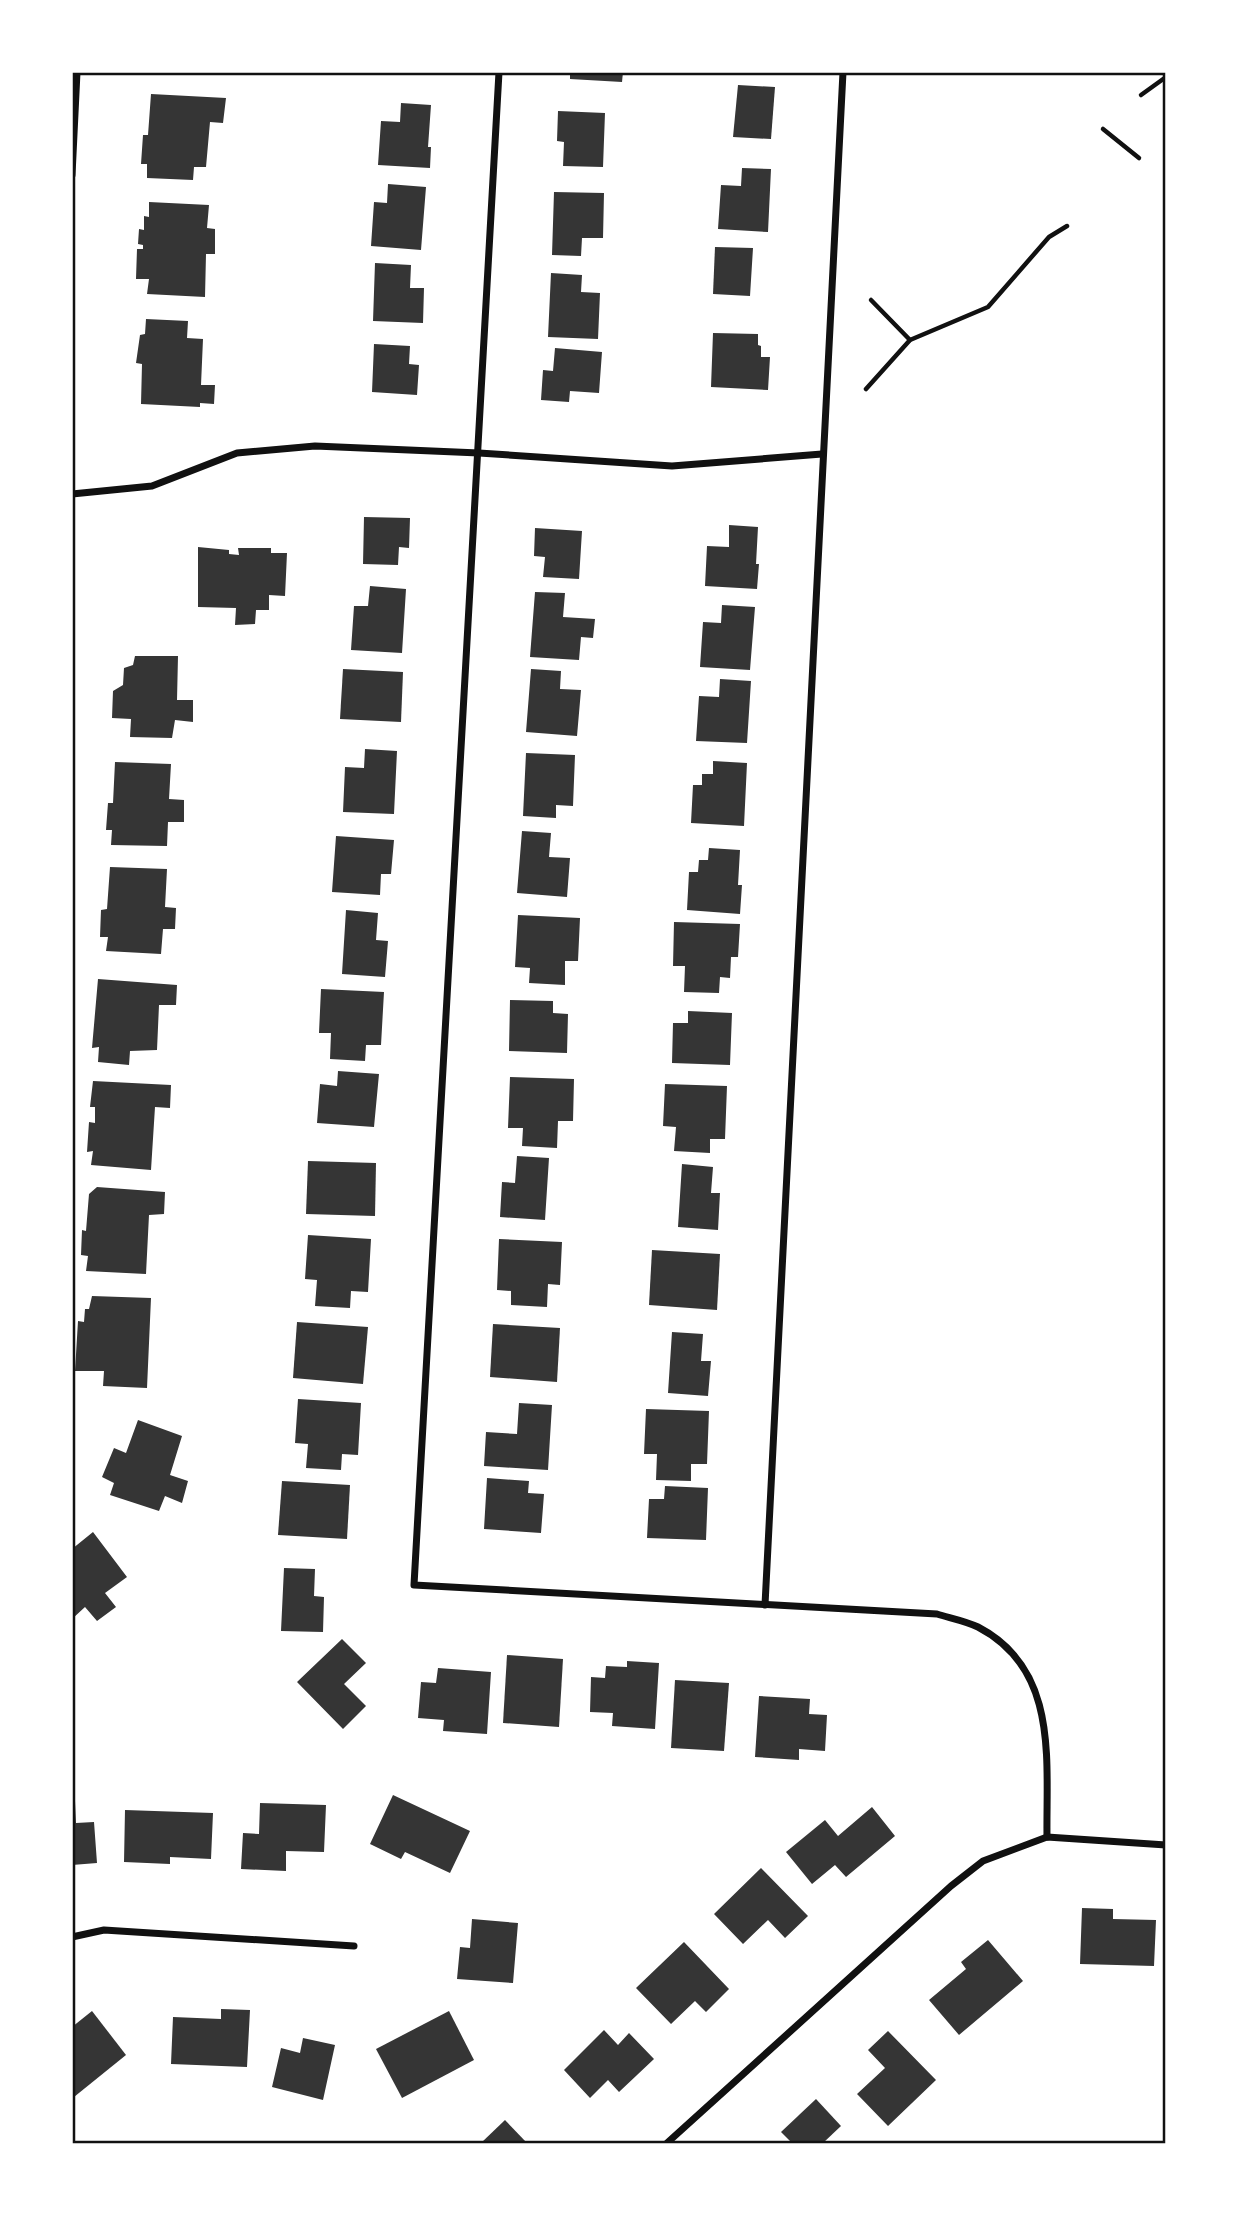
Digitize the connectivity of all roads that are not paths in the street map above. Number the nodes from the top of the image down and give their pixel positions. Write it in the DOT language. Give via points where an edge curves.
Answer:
graph roads {
  1 [pos="77,72"];
  2 [pos="499,72"];
  3 [pos="843,72"];
  4 [pos="72,175"];
  5 [pos="479,453"];
  6 [pos="822,454"];
  7 [pos="72,494"];
  8 [pos="765,1605"];
  9 [pos="1047,1837"];
  10 [pos="1166,1845"];
  11 [pos="72,1937"];
  12 [pos="354,1946"];
  13 [pos="667,2143"];
  1 -- 4 [label="street"];
  2 -- 5 [label="street"];
  3 -- 6 [label="street"];
  5 -- 6 [label="street" via="672,466"];
  5 -- 7 [label="street" via="315,446 237,453 152,486"];
  5 -- 8 [label="street" via="414,1585"];
  6 -- 8 [label="street"];
  8 -- 9 [label="street" via="937,1614 977,1627 1013,1652 1035,1685 1046,1734"];
  9 -- 10 [label="street"];
  9 -- 13 [label="street" via="983,1861 951,1885"];
  11 -- 12 [label="street" via="104,1930"];
}
